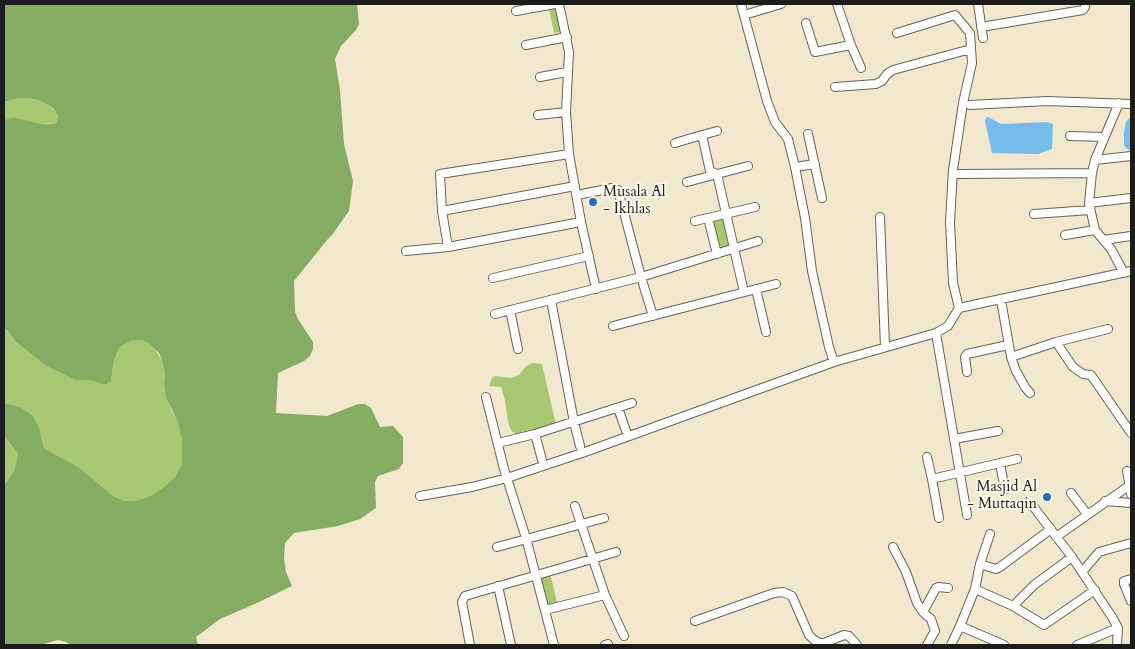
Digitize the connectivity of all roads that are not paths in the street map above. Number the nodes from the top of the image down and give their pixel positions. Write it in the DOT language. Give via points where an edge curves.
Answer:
graph roads {
  1 [pos="555,4"];
  2 [pos="559,4"];
  3 [pos="741,4"];
  4 [pos="781,4"];
  5 [pos="837,4"];
  6 [pos="978,4"];
  7 [pos="1085,4"];
  8 [pos="516,11"];
  9 [pos="744,14"];
  10 [pos="806,23"];
  11 [pos="981,27"];
  12 [pos="897,33"];
  13 [pos="567,37"];
  14 [pos="983,38"];
  15 [pos="526,45"];
  16 [pos="851,45"];
  17 [pos="971,49"];
  18 [pos="861,68"];
  19 [pos="567,72"];
  20 [pos="540,77"];
  21 [pos="835,87"];
  22 [pos="1119,104"];
  23 [pos="1131,104"];
  24 [pos="970,106"];
  25 [pos="566,112"];
  26 [pos="538,116"];
  27 [pos="718,130"];
  28 [pos="808,134"];
  29 [pos="702,135"];
  30 [pos="1070,136"];
  31 [pos="1104,137"];
  32 [pos="675,143"];
  33 [pos="569,154"];
  34 [pos="1131,156"];
  35 [pos="1095,160"];
  36 [pos="815,164"];
  37 [pos="748,166"];
  38 [pos="795,167"];
  39 [pos="1092,173"];
  40 [pos="717,174"];
  41 [pos="960,174"];
  42 [pos="687,182"];
  43 [pos="575,186"];
  44 [pos="577,195"];
  45 [pos="822,198"];
  46 [pos="1131,198"];
  47 [pos="754,206"];
  48 [pos="1090,207"];
  49 [pos="442,211"];
  50 [pos="727,213"];
  51 [pos="1034,214"];
  52 [pos="880,217"];
  53 [pos="708,218"];
  54 [pos="695,221"];
  55 [pos="581,222"];
  56 [pos="1095,230"];
  57 [pos="1065,235"];
  58 [pos="1131,236"];
  59 [pos="1103,240"];
  60 [pos="758,241"];
  61 [pos="448,247"];
  62 [pos="734,249"];
  63 [pos="406,250"];
  64 [pos="717,254"];
  65 [pos="588,256"];
  66 [pos="1125,273"];
  67 [pos="641,277"];
  68 [pos="493,278"];
  69 [pos="776,284"];
  70 [pos="596,289"];
  71 [pos="756,289"];
  72 [pos="744,292"];
  73 [pos="551,300"];
  74 [pos="1001,300"];
  75 [pos="959,308"];
  76 [pos="510,310"];
  77 [pos="495,314"];
  78 [pos="653,316"];
  79 [pos="613,326"];
  80 [pos="1108,329"];
  81 [pos="766,332"];
  82 [pos="936,333"];
  83 [pos="1056,342"];
  84 [pos="1008,345"];
  85 [pos="885,347"];
  86 [pos="518,349"];
  87 [pos="1011,357"];
  88 [pos="834,362"];
  89 [pos="967,372"];
  90 [pos="1030,393"];
  91 [pos="486,397"];
  92 [pos="632,403"];
  93 [pos="618,408"];
  94 [pos="574,422"];
  95 [pos="998,431"];
  96 [pos="626,432"];
  97 [pos="1131,433"];
  98 [pos="534,434"];
  99 [pos="954,439"];
  100 [pos="498,443"];
  101 [pos="580,446"];
  102 [pos="927,457"];
  103 [pos="1017,459"];
  104 [pos="542,460"];
  105 [pos="1000,463"];
  106 [pos="1127,471"];
  107 [pos="960,472"];
  108 [pos="507,478"];
  109 [pos="932,478"];
  110 [pos="1130,485"];
  111 [pos="1005,490"];
  112 [pos="1071,493"];
  113 [pos="1131,494"];
  114 [pos="420,496"];
  115 [pos="1105,501"];
  116 [pos="1131,503"];
  117 [pos="1032,505"];
  118 [pos="575,506"];
  119 [pos="1087,514"];
  120 [pos="967,515"];
  121 [pos="604,518"];
  122 [pos="939,518"];
  123 [pos="581,524"];
  124 [pos="1051,529"];
  125 [pos="990,534"];
  126 [pos="1056,537"];
  127 [pos="526,538"];
  128 [pos="1131,543"];
  129 [pos="497,547"];
  130 [pos="893,547"];
  131 [pos="616,552"];
  132 [pos="1072,557"];
  133 [pos="593,559"];
  134 [pos="980,564"];
  135 [pos="1082,572"];
  136 [pos="536,575"];
  137 [pos="1131,578"];
  138 [pos="498,586"];
  139 [pos="948,588"];
  140 [pos="975,589"];
  141 [pos="1095,590"];
  142 [pos="605,595"];
  143 [pos="1131,601"];
  144 [pos="1013,606"];
  145 [pos="545,610"];
  146 [pos="923,612"];
  147 [pos="695,621"];
  148 [pos="960,626"];
  149 [pos="1118,628"];
  150 [pos="624,636"];
  151 [pos="470,645"];
  152 [pos="511,645"];
  153 [pos="554,645"];
  154 [pos="857,645"];
  155 [pos="928,645"];
  156 [pos="951,645"];
  157 [pos="1004,645"];
  158 [pos="1077,645"];
  159 [pos="1118,645"];
  1 -- 8 [label="street"];
  2 -- 13 [label="street"];
  3 -- 9 [label="street"];
  4 -- 9 [label="street"];
  5 -- 16 [label="street"];
  6 -- 11 [label="street"];
  7 -- 11 [label="street" via="1083,10"];
  9 -- 38 [label="street" via="767,101 775,122 788,139"];
  10 -- 16 [label="street" via="814,52"];
  11 -- 14 [label="street"];
  12 -- 17 [label="street" via="955,15 970,33"];
  13 -- 15 [label="street"];
  13 -- 19 [label="street"];
  16 -- 18 [label="street"];
  17 -- 21 [label="street" via="893,70 876,84"];
  17 -- 75 [label="street" via="972,63 953,170 950,222"];
  19 -- 20 [label="street"];
  19 -- 25 [label="street"];
  22 -- 23 [label="street"];
  22 -- 24 [label="street" via="1047,101"];
  22 -- 31 [label="street"];
  25 -- 26 [label="street"];
  25 -- 33 [label="street"];
  27 -- 29 [label="street"];
  28 -- 36 [label="street"];
  29 -- 32 [label="street"];
  29 -- 40 [label="street" via="710,171"];
  30 -- 31 [label="street"];
  31 -- 35 [label="street"];
  33 -- 43 [label="street"];
  33 -- 49 [label="street" via="440,174"];
  34 -- 35 [label="street"];
  35 -- 39 [label="street"];
  36 -- 38 [label="street"];
  36 -- 45 [label="street"];
  37 -- 40 [label="street"];
  38 -- 88 [label="street" via="812,271"];
  39 -- 41 [label="street"];
  39 -- 48 [label="street"];
  40 -- 42 [label="street"];
  40 -- 50 [label="street"];
  43 -- 44 [label="street"];
  43 -- 49 [label="street"];
  44 -- 55 [label="street"];
  44 -- 67 [label="street" via="612,188 618,190"];
  46 -- 48 [label="street"];
  47 -- 50 [label="street"];
  48 -- 51 [label="street"];
  48 -- 56 [label="street"];
  49 -- 61 [label="street"];
  50 -- 53 [label="street"];
  50 -- 62 [label="street"];
  52 -- 85 [label="street"];
  53 -- 54 [label="street"];
  53 -- 64 [label="street"];
  55 -- 61 [label="street"];
  55 -- 65 [label="street"];
  56 -- 57 [label="street"];
  56 -- 59 [label="street"];
  58 -- 59 [label="street"];
  59 -- 66 [label="street"];
  60 -- 62 [label="street"];
  61 -- 63 [label="street"];
  62 -- 64 [label="street"];
  62 -- 72 [label="street"];
  64 -- 67 [label="street"];
  65 -- 68 [label="street"];
  65 -- 70 [label="street"];
  66 -- 74 [label="street"];
  67 -- 70 [label="street"];
  67 -- 78 [label="street"];
  69 -- 71 [label="street"];
  70 -- 73 [label="street"];
  71 -- 72 [label="street"];
  71 -- 81 [label="street"];
  72 -- 78 [label="street"];
  73 -- 76 [label="street"];
  73 -- 94 [label="street"];
  74 -- 75 [label="street"];
  74 -- 84 [label="street"];
  75 -- 82 [label="street" via="948,326"];
  76 -- 77 [label="street"];
  76 -- 86 [label="street"];
  78 -- 79 [label="street"];
  80 -- 83 [label="street"];
  82 -- 85 [label="street"];
  82 -- 99 [label="street"];
  83 -- 87 [label="street"];
  83 -- 97 [label="street" via="1072,367 1091,375"];
  84 -- 87 [label="street"];
  84 -- 89 [label="street" via="967,354"];
  85 -- 88 [label="street"];
  87 -- 90 [label="street"];
  88 -- 108 [label="street"];
  91 -- 100 [label="street"];
  92 -- 93 [label="street"];
  93 -- 94 [label="street"];
  93 -- 96 [label="street"];
  94 -- 98 [label="street"];
  94 -- 101 [label="street"];
  95 -- 99 [label="street"];
  98 -- 100 [label="street"];
  98 -- 104 [label="street"];
  99 -- 107 [label="street"];
  100 -- 108 [label="street"];
  102 -- 109 [label="street"];
  103 -- 105 [label="street"];
  105 -- 107 [label="street"];
  105 -- 111 [label="street"];
  106 -- 110 [label="street"];
  107 -- 109 [label="street"];
  107 -- 120 [label="street"];
  108 -- 114 [label="street"];
  108 -- 127 [label="street"];
  109 -- 122 [label="street"];
  110 -- 113 [label="street"];
  110 -- 115 [label="street"];
  112 -- 119 [label="street"];
  115 -- 116 [label="street"];
  115 -- 119 [label="street"];
  117 -- 124 [label="street"];
  118 -- 123 [label="street"];
  119 -- 126 [label="street"];
  121 -- 123 [label="street"];
  123 -- 127 [label="street"];
  123 -- 133 [label="street"];
  124 -- 126 [label="street"];
  124 -- 134 [label="street" via="996,569"];
  125 -- 134 [label="street"];
  126 -- 132 [label="street"];
  127 -- 129 [label="street"];
  127 -- 136 [label="street"];
  128 -- 135 [label="street" via="1099,552"];
  130 -- 146 [label="street"];
  131 -- 133 [label="street"];
  132 -- 135 [label="street"];
  132 -- 144 [label="street" via="1034,584"];
  133 -- 136 [label="street"];
  133 -- 142 [label="street"];
  134 -- 140 [label="street"];
  135 -- 141 [label="street"];
  136 -- 138 [label="street"];
  136 -- 145 [label="street"];
  137 -- 143 [label="street" via="1124,581"];
  138 -- 151 [label="street" via="462,599"];
  138 -- 152 [label="street"];
  139 -- 146 [label="street" via="936,588"];
  140 -- 144 [label="street"];
  140 -- 148 [label="street"];
  141 -- 144 [label="street" via="1044,625"];
  141 -- 149 [label="street"];
  142 -- 145 [label="street"];
  142 -- 150 [label="street"];
  145 -- 153 [label="street"];
  146 -- 155 [label="street" via="930,619 934,631"];
  147 -- 154 [label="street" via="783,592 792,596 814,640 824,643 844,635"];
  148 -- 156 [label="street"];
  148 -- 157 [label="street"];
  149 -- 158 [label="street"];
  149 -- 159 [label="street"];
}
